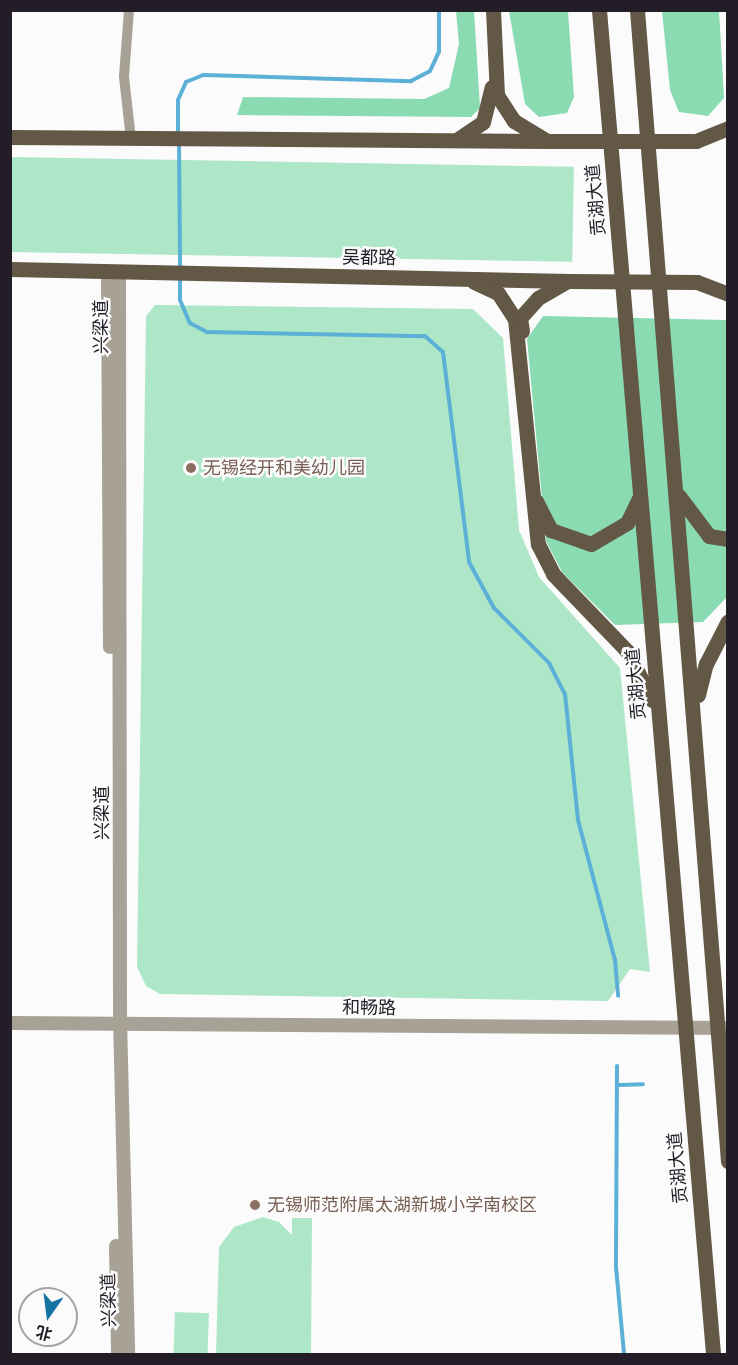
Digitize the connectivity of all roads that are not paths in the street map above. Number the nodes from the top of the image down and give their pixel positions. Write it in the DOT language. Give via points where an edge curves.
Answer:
graph roads {
  1 [pos="129,10"];
  2 [pos="488,10"];
  3 [pos="493,10"];
  4 [pos="599,10"];
  5 [pos="636,10"];
  6 [pos="728,128"];
  7 [pos="10,137"];
  8 [pos="131,139"];
  9 [pos="455,141"];
  10 [pos="549,141"];
  11 [pos="696,141"];
  12 [pos="728,141"];
  13 [pos="10,269"];
  14 [pos="113,272"];
  15 [pos="468,279"];
  16 [pos="570,281"];
  17 [pos="697,282"];
  18 [pos="728,282"];
  19 [pos="728,294"];
  20 [pos="678,492"];
  21 [pos="640,495"];
  22 [pos="728,539"];
  23 [pos="728,621"];
  24 [pos="695,716"];
  25 [pos="658,717"];
  26 [pos="10,1017"];
  27 [pos="117,1021"];
  28 [pos="10,1023"];
  29 [pos="722,1024"];
  30 [pos="683,1025"];
  31 [pos="728,1161"];
  32 [pos="118,1354"];
  33 [pos="128,1354"];
  34 [pos="713,1354"];
  1 -- 8 [label="street" via="124,77"];
  2 -- 9 [label="main road" via="490,112 474,132"];
  3 -- 10 [label="main road" via="498,95 514,121"];
  4 -- 21 [label="main road, 贡湖大道"];
  5 -- 20 [label="main road"];
  6 -- 11 [label="main road"];
  7 -- 8 [label="main road"];
  8 -- 9 [label="main road"];
  9 -- 10 [label="main road"];
  10 -- 11 [label="main road, bridge"];
  11 -- 12 [label="main road"];
  13 -- 14 [label="main road, 吴都路"];
  14 -- 15 [label="main road, 吴都路"];
  14 -- 27 [label="street, 兴梁道"];
  15 -- 16 [label="main road, 吴都路"];
  15 -- 25 [label="main road" via="498,293 515,319 538,544 554,574 639,668"];
  16 -- 17 [label="main road, 吴都路, bridge"];
  16 -- 21 [label="main road" via="538,298 520,318 536,501 552,530 591,544 627,523"];
  17 -- 18 [label="main road, 吴都路"];
  17 -- 19 [label="main road"];
  20 -- 22 [label="main road" via="709,536"];
  20 -- 24 [label="main road"];
  21 -- 25 [label="main road, 贡湖大道"];
  23 -- 24 [label="main road" via="706,664"];
  24 -- 29 [label="main road"];
  25 -- 30 [label="main road, 贡湖大道"];
  26 -- 27 [label="street, 和畅路"];
  27 -- 28 [label="street, 和畅路"];
  27 -- 30 [label="street, 和畅路"];
  27 -- 32 [label="street, 兴梁道"];
  27 -- 33 [label="street, 兴梁道"];
  29 -- 30 [label="street, 和畅路"];
  29 -- 31 [label="main road"];
  30 -- 34 [label="main road, 贡湖大道"];
}
